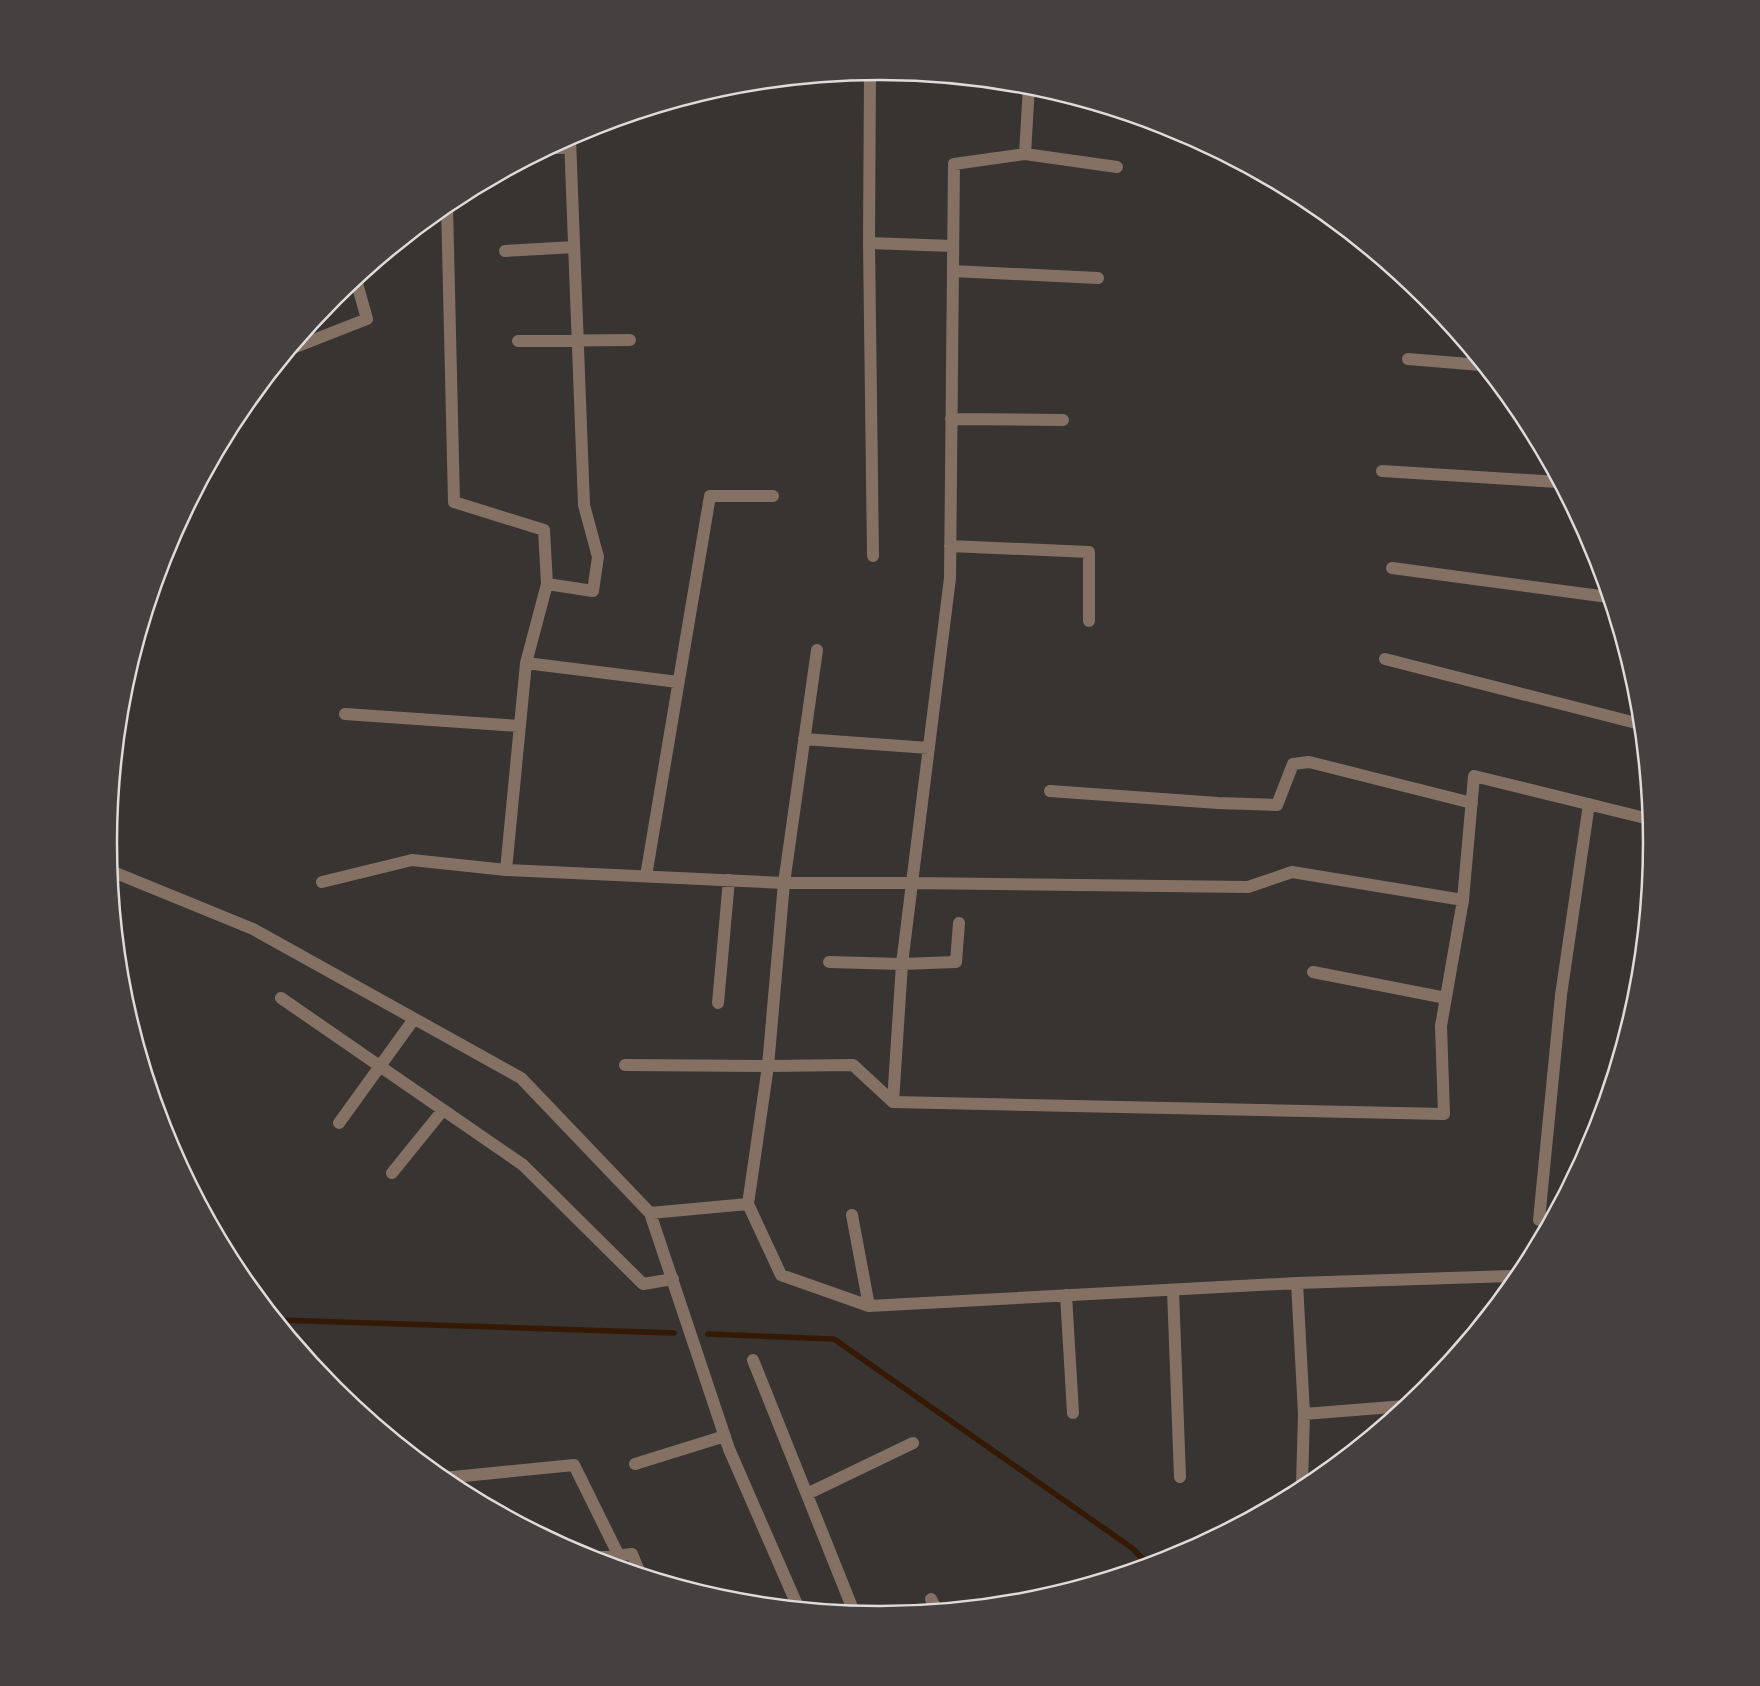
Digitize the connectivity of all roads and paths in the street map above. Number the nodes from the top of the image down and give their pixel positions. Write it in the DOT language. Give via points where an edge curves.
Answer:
graph roads {
  1 [pos="870,80"];
  2 [pos="1027,95"];
  3 [pos="570,146"];
  4 [pos="1024,154"];
  5 [pos="1117,167"];
  6 [pos="447,215"];
  7 [pos="869,243"];
  8 [pos="953,246"];
  9 [pos="574,247"];
  10 [pos="505,251"];
  11 [pos="953,271"];
  12 [pos="1098,278"];
  13 [pos="358,287"];
  14 [pos="577,340"];
  15 [pos="630,340"];
  16 [pos="518,341"];
  17 [pos="303,344"];
  18 [pos="1408,359"];
  19 [pos="1473,364"];
  20 [pos="951,419"];
  21 [pos="1063,420"];
  22 [pos="1382,471"];
  23 [pos="1551,482"];
  24 [pos="773,496"];
  25 [pos="950,546"];
  26 [pos="873,556"];
  27 [pos="1392,568"];
  28 [pos="547,584"];
  29 [pos="1602,596"];
  30 [pos="1089,621"];
  31 [pos="817,650"];
  32 [pos="1385,659"];
  33 [pos="526,663"];
  34 [pos="678,682"];
  35 [pos="345,714"];
  36 [pos="1633,722"];
  37 [pos="520,726"];
  38 [pos="804,739"];
  39 [pos="929,748"];
  40 [pos="1050,792"];
  41 [pos="1472,803"];
  42 [pos="1589,804"];
  43 [pos="1642,817"];
  44 [pos="506,870"];
  45 [pos="118,874"];
  46 [pos="646,876"];
  47 [pos="729,880"];
  48 [pos="322,882"];
  49 [pos="784,883"];
  50 [pos="912,883"];
  51 [pos="1463,900"];
  52 [pos="959,923"];
  53 [pos="829,962"];
  54 [pos="902,964"];
  55 [pos="1312,972"];
  56 [pos="281,998"];
  57 [pos="1446,998"];
  58 [pos="718,1003"];
  59 [pos="414,1019"];
  60 [pos="625,1065"];
  61 [pos="380,1066"];
  62 [pos="768,1066"];
  63 [pos="893,1102"];
  64 [pos="443,1110"];
  65 [pos="339,1123"];
  66 [pos="392,1172"];
  67 [pos="748,1204"];
  68 [pos="650,1213"];
  69 [pos="852,1215"];
  70 [pos="1543,1220"];
  71 [pos="1507,1276"];
  72 [pos="673,1279"];
  73 [pos="1297,1283"];
  74 [pos="1173,1290"];
  75 [pos="1066,1295"];
  76 [pos="869,1306"];
  77 [pos="753,1360"];
  78 [pos="1394,1407"];
  79 [pos="1073,1413"];
  80 [pos="1304,1414"];
  81 [pos="725,1436"];
  82 [pos="913,1443"];
  83 [pos="635,1464"];
  84 [pos="456,1477"];
  85 [pos="1180,1477"];
  86 [pos="1302,1478"];
  87 [pos="807,1494"];
  88 [pos="619,1556"];
  89 [pos="611,1557"];
  90 [pos="637,1567"];
  91 [pos="795,1601"];
  92 [pos="851,1605"];
  1 -- 7 [label="street"];
  2 -- 4 [label="street"];
  3 -- 9 [label="street"];
  4 -- 5 [label="street"];
  4 -- 8 [label="street" via="954,164"];
  6 -- 28 [label="street" via="454,502 544,530"];
  7 -- 8 [label="street"];
  7 -- 26 [label="street"];
  8 -- 11 [label="street"];
  9 -- 10 [label="street"];
  9 -- 14 [label="street"];
  11 -- 12 [label="street"];
  11 -- 20 [label="street"];
  13 -- 17 [label="street" via="366,319"];
  14 -- 15 [label="street"];
  14 -- 16 [label="street"];
  14 -- 28 [label="street" via="584,505 598,557 593,591"];
  18 -- 19 [label="street"];
  20 -- 21 [label="street"];
  20 -- 25 [label="street"];
  22 -- 23 [label="street"];
  24 -- 34 [label="street" via="710,496"];
  25 -- 30 [label="street" via="1089,552"];
  25 -- 39 [label="street" via="950,578"];
  27 -- 29 [label="street"];
  28 -- 33 [label="street"];
  31 -- 38 [label="street"];
  32 -- 36 [label="street"];
  33 -- 34 [label="street"];
  33 -- 37 [label="street"];
  34 -- 46 [label="street"];
  35 -- 37 [label="street"];
  37 -- 44 [label="street"];
  38 -- 39 [label="street"];
  38 -- 49 [label="street"];
  39 -- 50 [label="street"];
  40 -- 41 [label="street" via="1277,805 1293,764 1309,762"];
  41 -- 42 [label="street" via="1474,776"];
  41 -- 51 [label="street"];
  42 -- 43 [label="street"];
  42 -- 70 [label="street" via="1560,1005 1539,1220"];
  44 -- 46 [label="street"];
  44 -- 48 [label="street" via="412,860"];
  45 -- 59 [label="street" via="253,930"];
  46 -- 47 [label="street"];
  47 -- 49 [label="street"];
  47 -- 58 [label="street"];
  49 -- 50 [label="street"];
  49 -- 62 [label="street"];
  50 -- 51 [label="street" via="1248,887 1292,872"];
  50 -- 54 [label="street"];
  51 -- 57 [label="street"];
  52 -- 54 [label="street" via="956,962"];
  53 -- 54 [label="street"];
  54 -- 63 [label="street"];
  55 -- 57 [label="street"];
  56 -- 61 [label="street"];
  57 -- 63 [label="street" via="1441,1026 1444,1114"];
  59 -- 61 [label="street"];
  59 -- 68 [label="street" via="521,1078"];
  60 -- 62 [label="street"];
  61 -- 64 [label="street"];
  61 -- 65 [label="street"];
  62 -- 63 [label="street" via="853,1065"];
  62 -- 67 [label="street"];
  64 -- 66 [label="street"];
  64 -- 72 [label="street" via="523,1165 643,1284"];
  67 -- 68 [label="street"];
  67 -- 76 [label="street" via="781,1275"];
  68 -- 72 [label="street"];
  69 -- 76 [label="street"];
  71 -- 73 [label="street"];
  72 -- 81 [label="street"];
  73 -- 74 [label="street"];
  73 -- 80 [label="street"];
  74 -- 75 [label="street"];
  74 -- 85 [label="street"];
  75 -- 76 [label="street"];
  75 -- 79 [label="street"];
  77 -- 87 [label="street"];
  78 -- 80 [label="street"];
  80 -- 86 [label="street"];
  81 -- 83 [label="street"];
  81 -- 91 [label="street"];
  82 -- 87 [label="street"];
  84 -- 88 [label="street" via="574,1465"];
  87 -- 92 [label="street"];
  88 -- 89 [label="street"];
  88 -- 90 [label="street" via="632,1554"];
}
